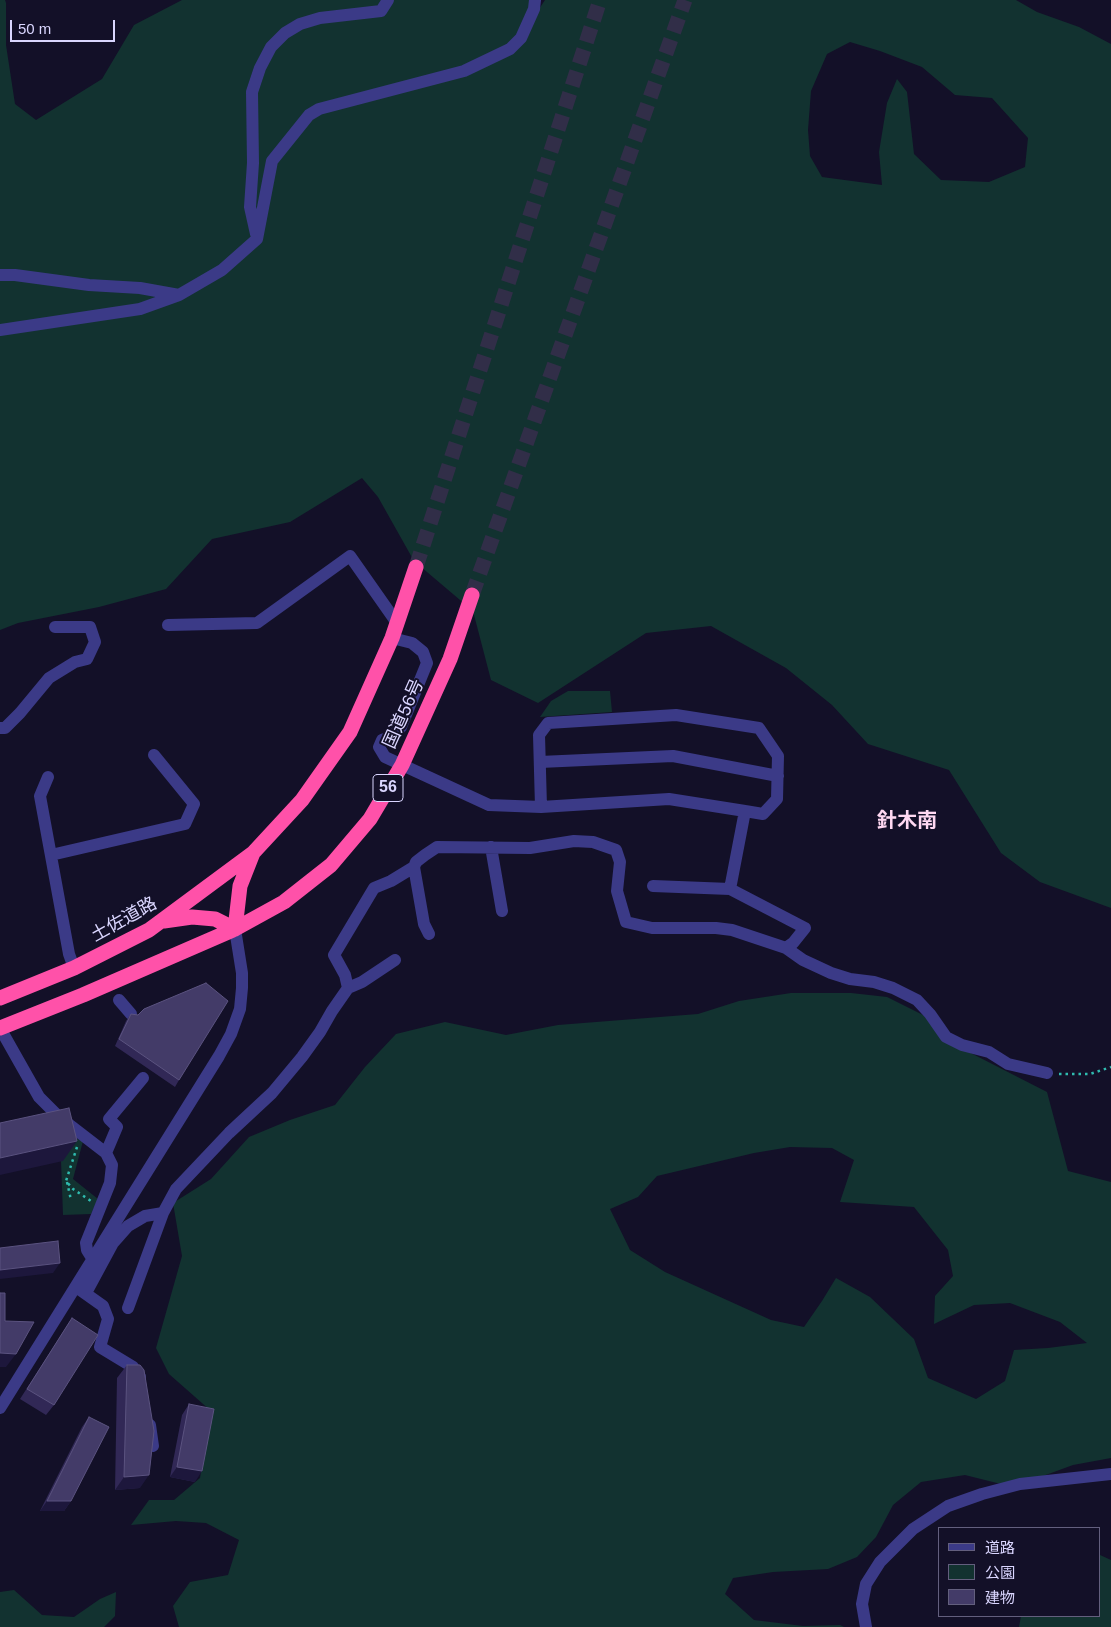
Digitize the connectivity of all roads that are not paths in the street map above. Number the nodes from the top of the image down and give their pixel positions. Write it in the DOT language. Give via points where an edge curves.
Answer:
graph roads {
  1 [pos="388,0"];
  2 [pos="535,0"];
  3 [pos="258,239"];
  4 [pos="0,275"];
  5 [pos="180,295"];
  6 [pos="0,330"];
  7 [pos="416,567"];
  8 [pos="472,595"];
  9 [pos="397,623"];
  10 [pos="168,625"];
  11 [pos="55,627"];
  12 [pos="392,638"];
  13 [pos="0,728"];
  14 [pos="154,755"];
  15 [pos="540,762"];
  16 [pos="402,765"];
  17 [pos="778,776"];
  18 [pos="48,777"];
  19 [pos="541,807"];
  20 [pos="744,812"];
  21 [pos="490,847"];
  22 [pos="253,853"];
  23 [pos="51,855"];
  24 [pos="414,867"];
  25 [pos="653,886"];
  26 [pos="730,889"];
  27 [pos="502,911"];
  28 [pos="163,921"];
  29 [pos="235,929"];
  30 [pos="429,934"];
  31 [pos="786,948"];
  32 [pos="395,960"];
  33 [pos="74,968"];
  34 [pos="348,988"];
  35 [pos="0,998"];
  36 [pos="120,1000"];
  37 [pos="131,1014"];
  38 [pos="0,1028"];
  39 [pos="1047,1073"];
  40 [pos="143,1078"];
  41 [pos="106,1153"];
  42 [pos="163,1213"];
  43 [pos="92,1258"];
  44 [pos="74,1287"];
  45 [pos="86,1294"];
  46 [pos="128,1308"];
  47 [pos="143,1387"];
  48 [pos="0,1408"];
  49 [pos="147,1411"];
  50 [pos="153,1446"];
  51 [pos="1111,1474"];
  52 [pos="866,1627"];
  1 -- 3 [label="street" via="381,11 320,18 300,24 271,47 252,92 250,207"];
  2 -- 3 [label="street" via="521,38 510,49 464,71 319,108 309,115 272,161"];
  3 -- 5 [label="street" via="222,270"];
  4 -- 5 [label="street" via="140,288"];
  5 -- 6 [label="street" via="140,309"];
  7 -- 9 [label="highway"];
  8 -- 16 [label="highway, 国道56号 / 56" via="450,659"];
  9 -- 10 [label="street" via="350,556 257,623"];
  9 -- 12 [label="highway"];
  11 -- 13 [label="street" via="90,626 95,642 88,659 75,662 49,678 20,713 5,728"];
  12 -- 16 [label="street" via="412,643 424,652 427,663 401,726 393,736 382,740 379,747 385,757"];
  12 -- 22 [label="highway" via="350,732 302,800"];
  14 -- 23 [label="street" via="194,804 185,824"];
  15 -- 17 [label="street" via="673,756"];
  15 -- 17 [label="street" via="539,735 548,723 676,715 759,728 778,756"];
  15 -- 19 [label="street"];
  16 -- 19 [label="street" via="488,805"];
  16 -- 29 [label="highway, 国道56号 / 56" via="370,819 331,865 284,902"];
  17 -- 20 [label="street" via="777,799 763,814"];
  18 -- 23 [label="street" via="40,796"];
  19 -- 20 [label="street" via="669,799"];
  20 -- 26 [label="street"];
  21 -- 24 [label="street" via="437,848 425,854"];
  21 -- 27 [label="street"];
  21 -- 31 [label="street" via="530,848 593,842 616,850 620,862 616,891 626,922 652,928 732,930"];
  22 -- 28 [label="highway, 土佐道路"];
  22 -- 29 [label="highway" via="240,886"];
  23 -- 33 [label="street" via="68,954"];
  24 -- 30 [label="street" via="424,924"];
  24 -- 34 [label="street" via="374,888 334,955"];
  25 -- 26 [label="street"];
  26 -- 31 [label="street" via="804,928 794,943"];
  28 -- 29 [label="highway" via="192,917 215,919"];
  28 -- 33 [label="highway, 土佐道路"];
  29 -- 38 [label="highway, 56"];
  29 -- 43 [label="street" via="242,988 240,1009 231,1034"];
  31 -- 39 [label="street" via="831,973 874,982 917,1000 946,1037 962,1045 989,1052 1008,1064"];
  32 -- 34 [label="street"];
  33 -- 35 [label="highway, 土佐道路"];
  34 -- 42 [label="street" via="302,1057 176,1189"];
  36 -- 37 [label="street"];
  38 -- 41 [label="street" via="39,1097"];
  40 -- 41 [label="street" via="109,1119 117,1127"];
  41 -- 43 [label="street" via="112,1165 110,1183 86,1243"];
  42 -- 45 [label="street" via="146,1216 128,1226 113,1243"];
  42 -- 46 [label="street"];
  43 -- 44 [label="street"];
  44 -- 45 [label="street"];
  44 -- 48 [label="street"];
  45 -- 47 [label="street" via="104,1306 108,1319 100,1347 133,1367"];
  49 -- 50 [label="street"];
  51 -- 52 [label="street" via="1020,1484 948,1506 913,1530 880,1562 866,1584 862,1604"];
}
